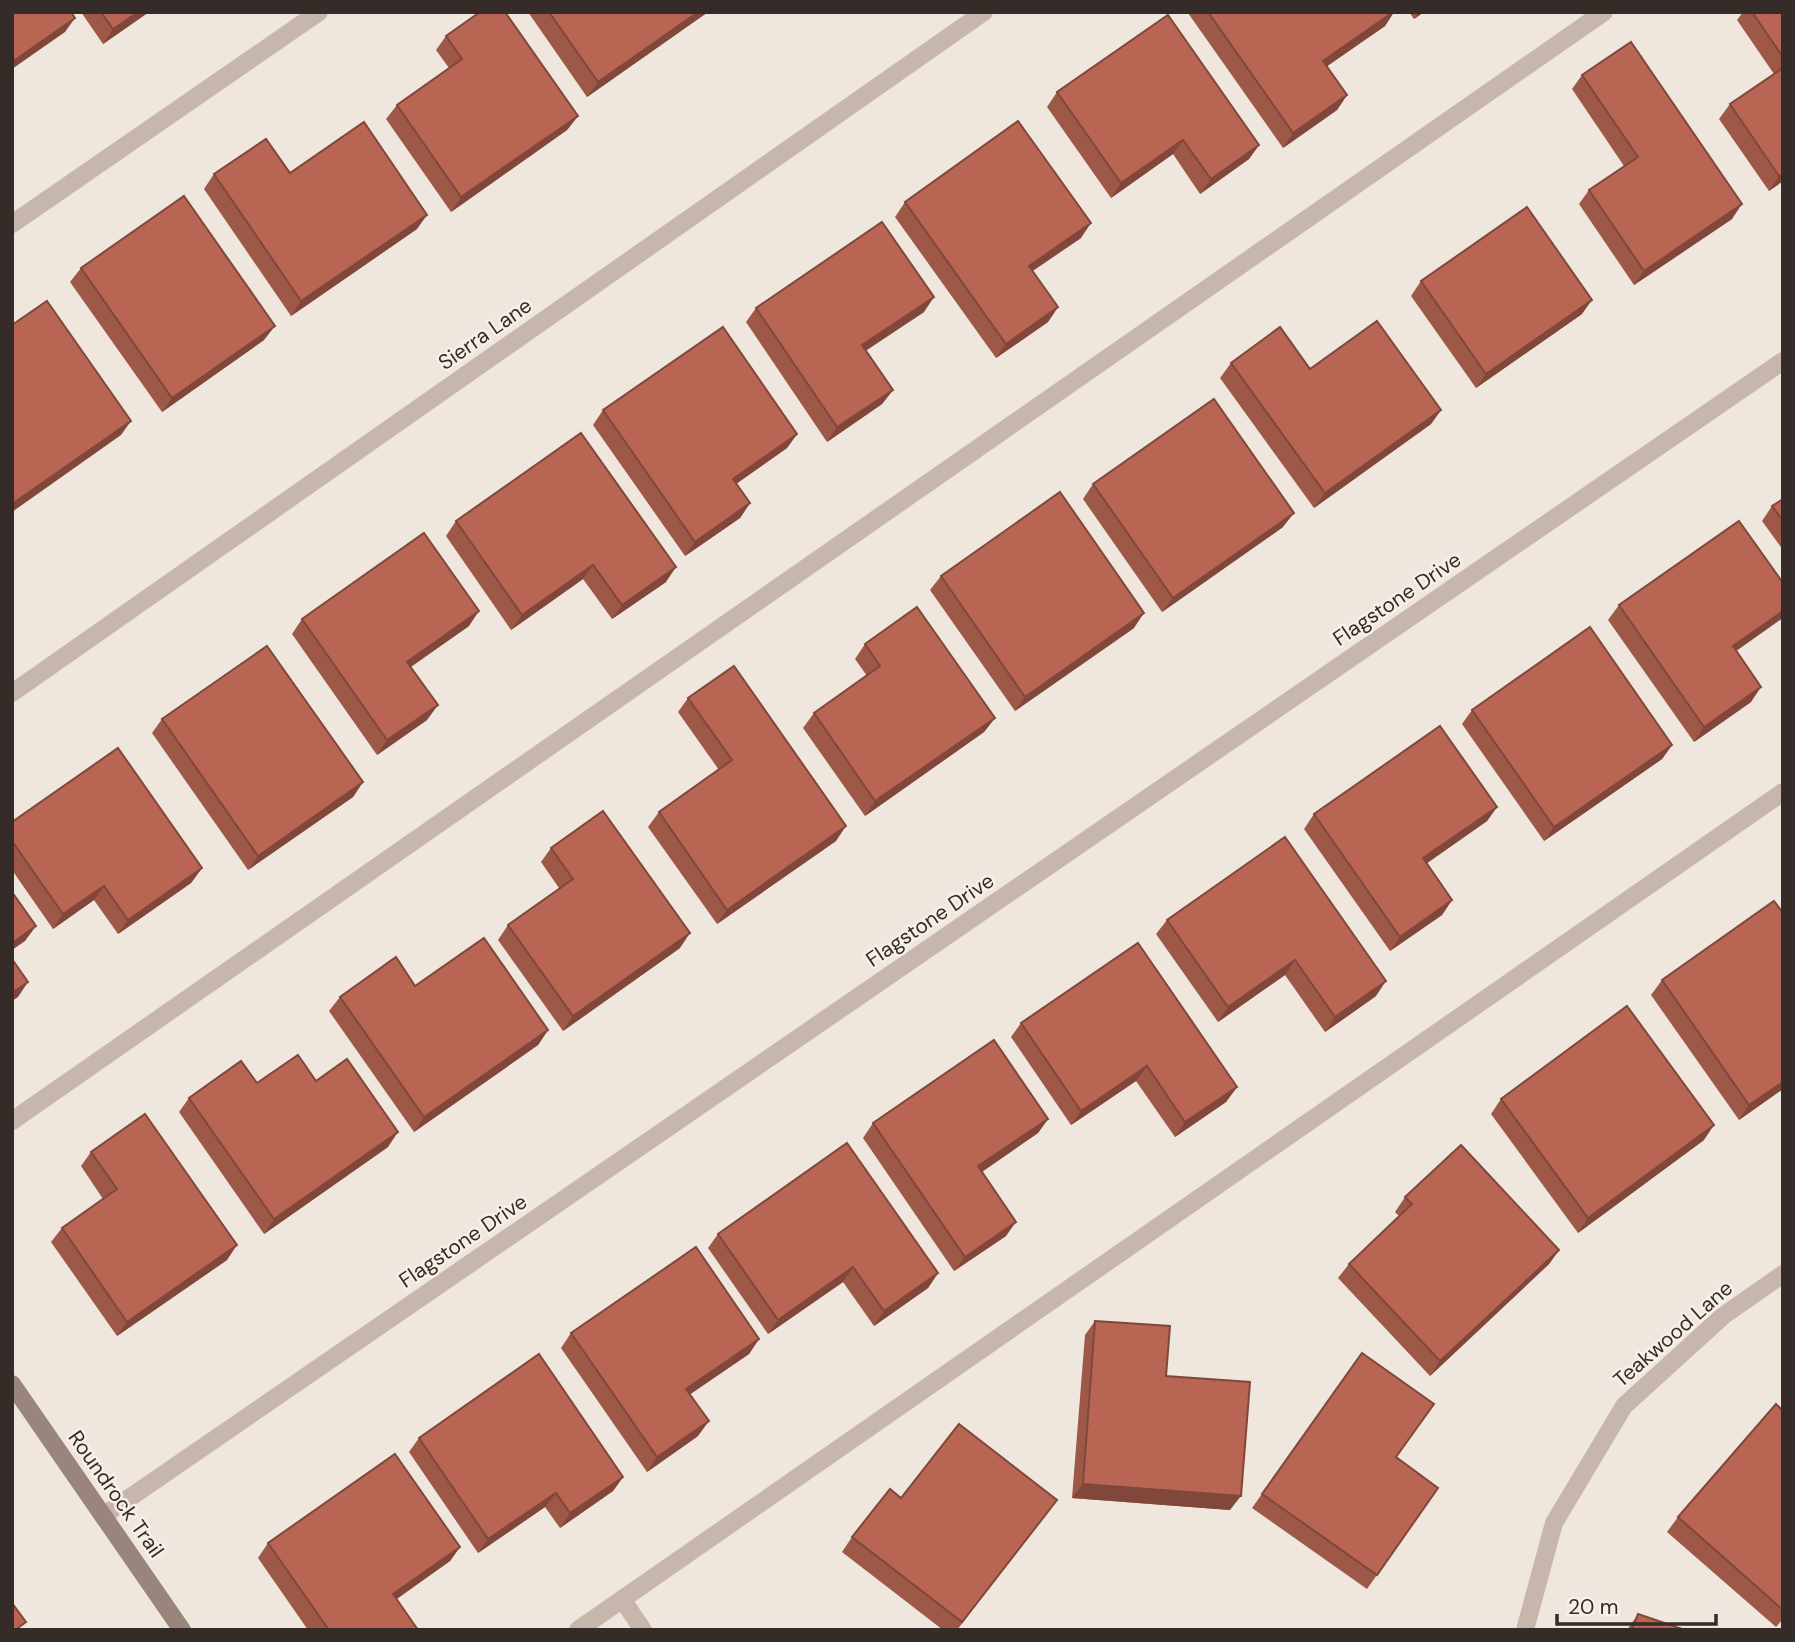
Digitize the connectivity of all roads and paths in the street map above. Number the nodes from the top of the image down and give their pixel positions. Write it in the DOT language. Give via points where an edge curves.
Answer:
graph roads {
  1 [pos="319,12"];
  2 [pos="984,12"];
  3 [pos="1604,12"];
  4 [pos="12,224"];
  5 [pos="1783,361"];
  6 [pos="12,693"];
  7 [pos="1783,792"];
  8 [pos="12,1121"];
  9 [pos="1783,1274"];
  10 [pos="12,1384"];
  11 [pos="103,1516"];
  12 [pos="622,1599"];
  13 [pos="181,1630"];
  14 [pos="578,1630"];
  15 [pos="643,1630"];
  16 [pos="1525,1630"];
  1 -- 4 [label="street"];
  2 -- 6 [label="street, Sierra Lane"];
  3 -- 8 [label="street"];
  5 -- 11 [label="street, Flagstone Drive"];
  7 -- 12 [label="street"];
  9 -- 16 [label="street, Teakwood Lane" via="1723,1316 1624,1406 1554,1523"];
  10 -- 11 [label="street, Roundrock Trail"];
  11 -- 13 [label="street, Roundrock Trail"];
  12 -- 14 [label="street"];
  12 -- 15 [label="street"];
}
